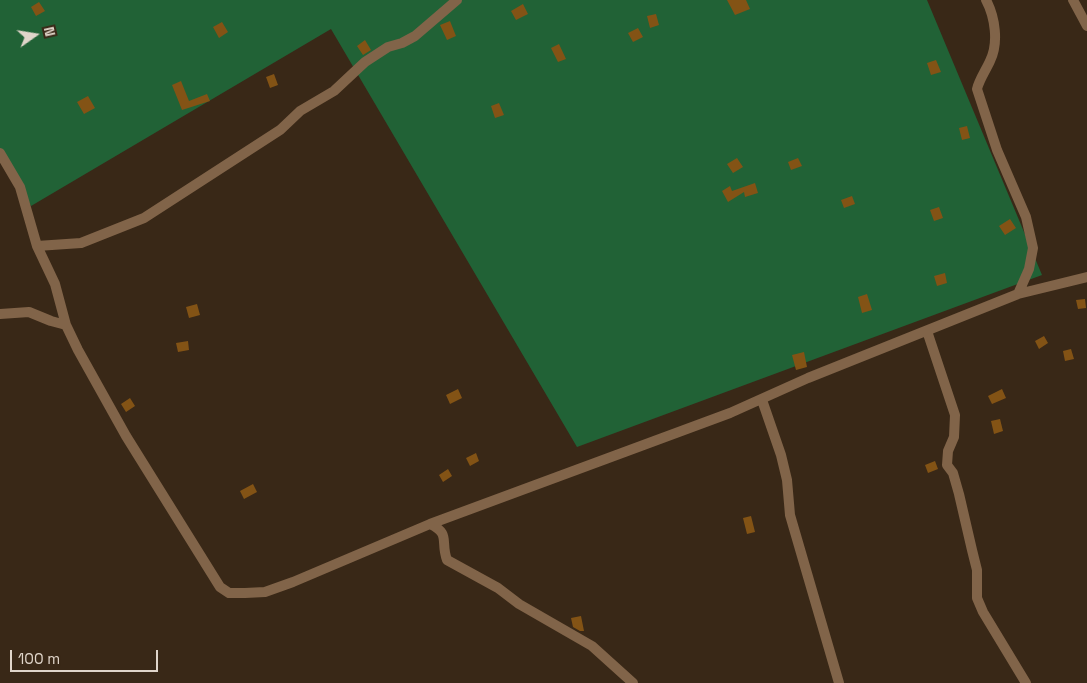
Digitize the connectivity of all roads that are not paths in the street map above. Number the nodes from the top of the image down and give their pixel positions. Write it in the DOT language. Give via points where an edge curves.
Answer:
graph roads {
  1 [pos="457,0"];
  2 [pos="986,0"];
  3 [pos="1073,0"];
  4 [pos="1087,26"];
  5 [pos="0,153"];
  6 [pos="37,246"];
  7 [pos="1087,277"];
  8 [pos="1018,294"];
  9 [pos="0,314"];
  10 [pos="66,325"];
  11 [pos="927,332"];
  12 [pos="762,400"];
  13 [pos="430,524"];
  14 [pos="634,683"];
  15 [pos="839,683"];
  16 [pos="1026,683"];
  1 -- 6 [label="street" via="415,36 388,47 365,62 334,91 300,111 280,130 144,218 81,243"];
  2 -- 8 [label="street" via="994,24 994,44 992,58 977,90 997,150 1026,217 1033,248 1029,269"];
  3 -- 4 [label="street"];
  5 -- 6 [label="street" via="20,187"];
  6 -- 10 [label="street" via="54,284"];
  7 -- 8 [label="street"];
  8 -- 11 [label="street"];
  9 -- 10 [label="street" via="29,312"];
  10 -- 13 [label="street" via="126,436 220,587 229,593 265,592"];
  11 -- 12 [label="street" via="808,378"];
  11 -- 16 [label="street" via="955,415 954,437 947,464 959,494 977,570 977,598"];
  12 -- 13 [label="street"];
  12 -- 15 [label="street" via="781,455 790,515"];
  13 -- 14 [label="street" via="444,533 447,560 592,646"];
}
